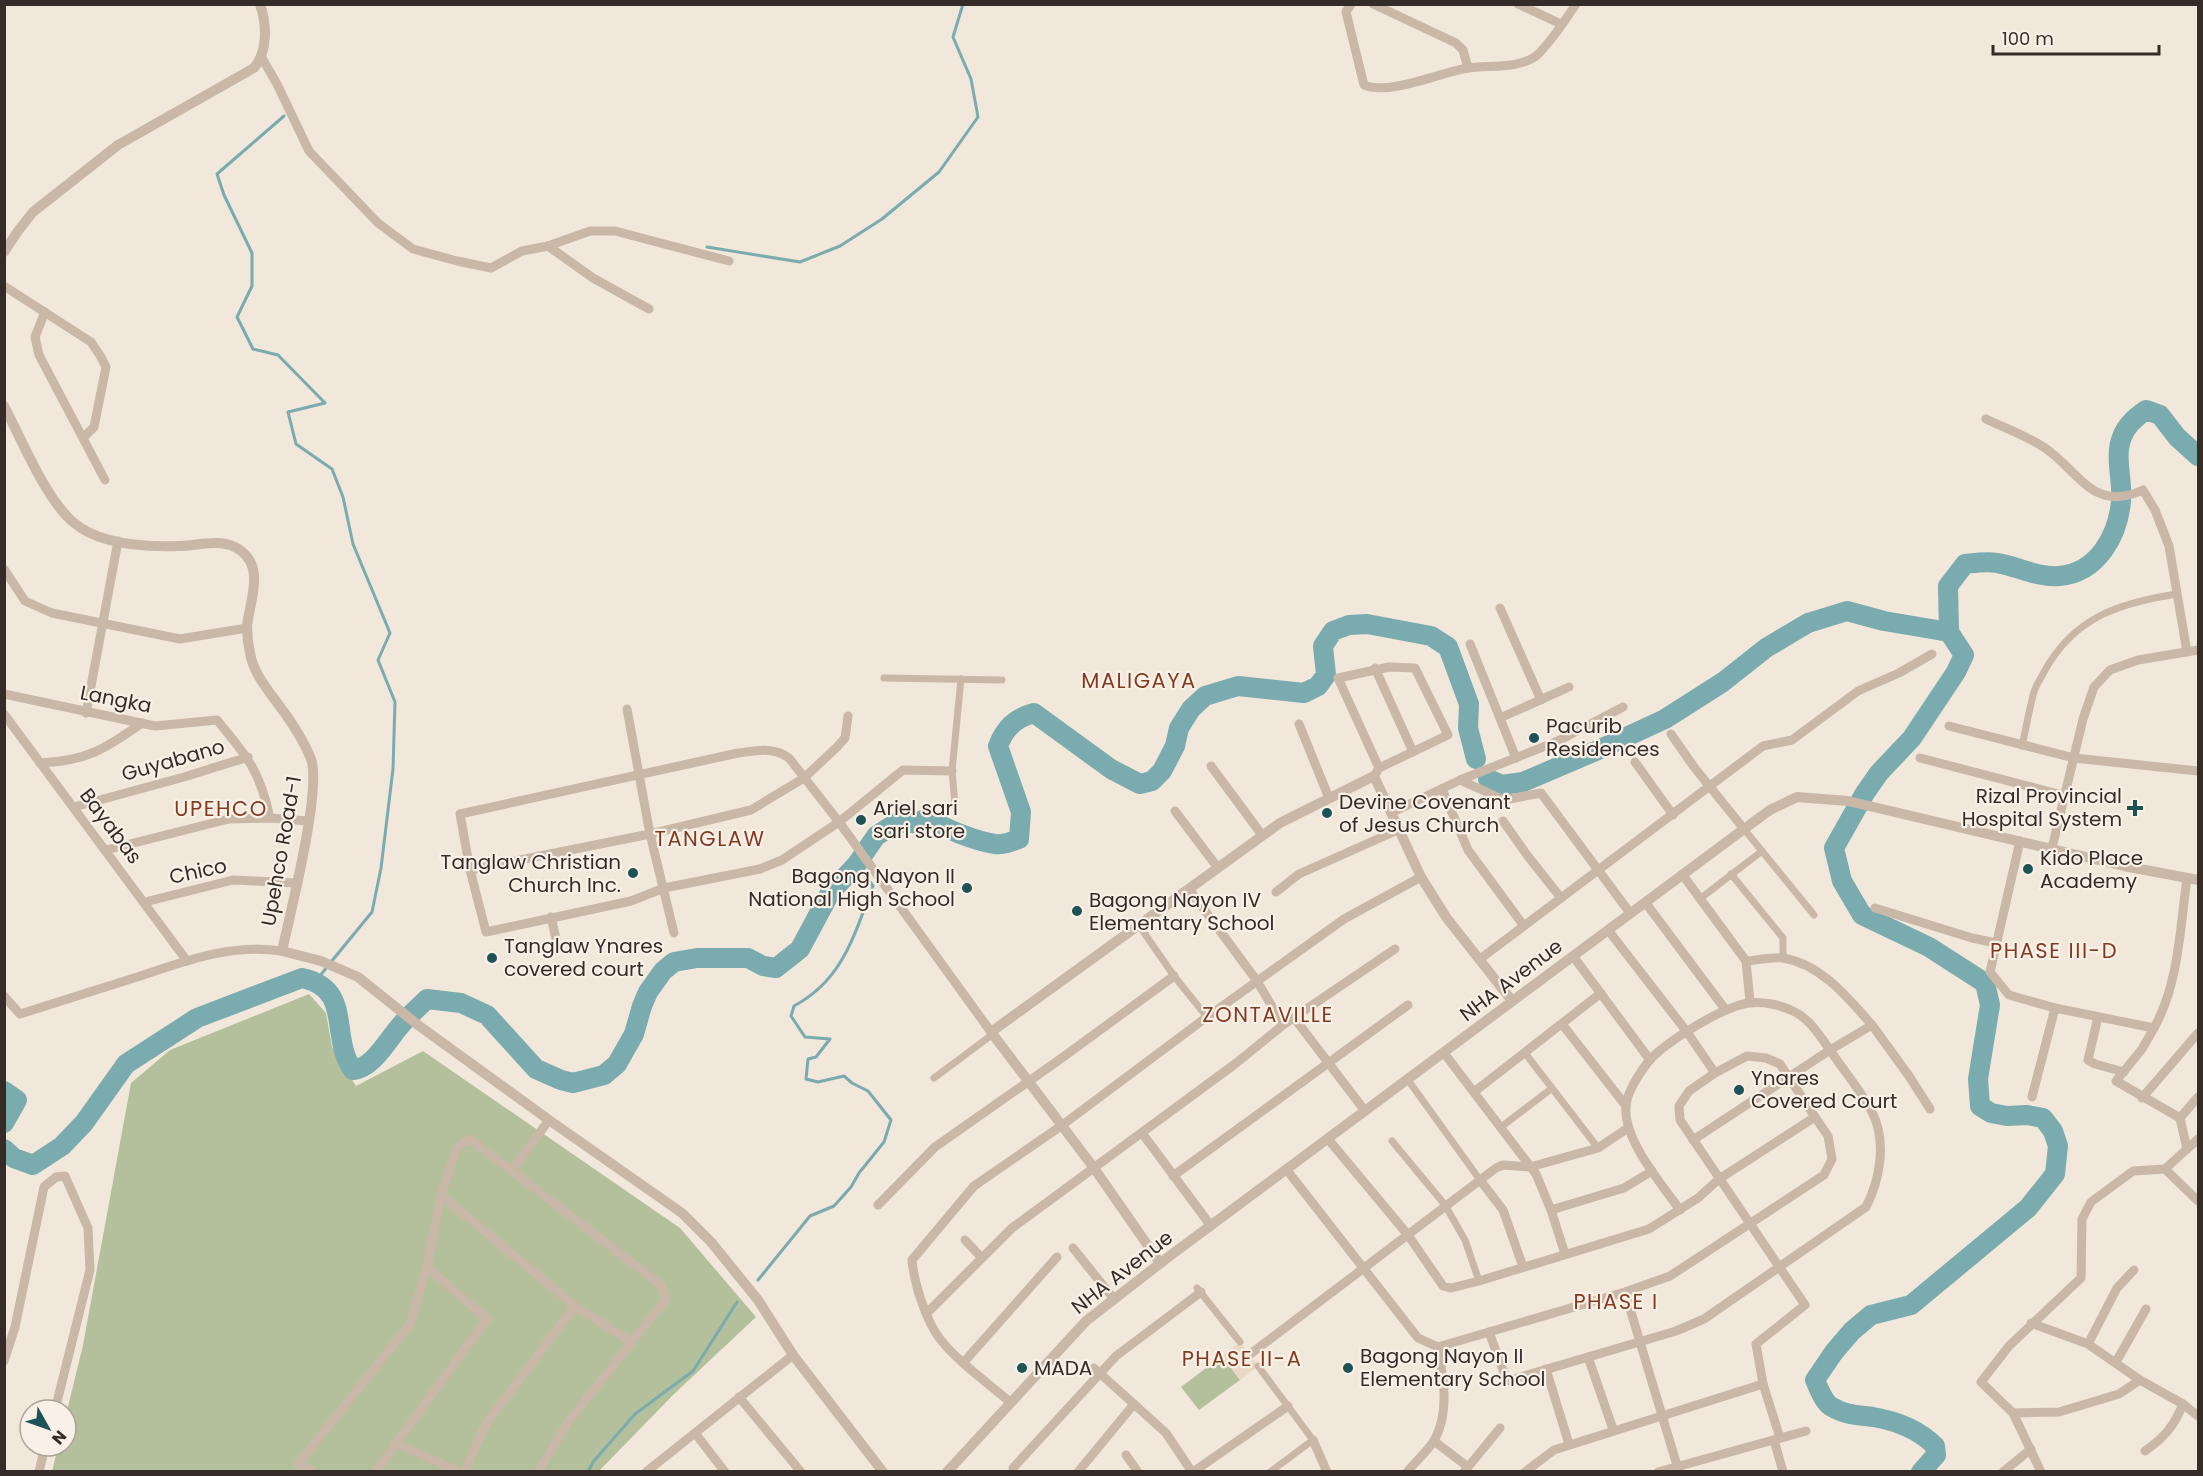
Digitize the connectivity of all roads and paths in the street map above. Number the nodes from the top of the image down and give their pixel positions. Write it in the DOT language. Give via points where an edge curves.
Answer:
graph roads {
  1 [pos="260,4"];
  2 [pos="1351,4"];
  3 [pos="1374,4"];
  4 [pos="1518,4"];
  5 [pos="1576,4"];
  6 [pos="1562,24"];
  7 [pos="262,58"];
  8 [pos="1468,68"];
  9 [pos="548,246"];
  10 [pos="4,252"];
  11 [pos="729,261"];
  12 [pos="4,286"];
  13 [pos="649,309"];
  14 [pos="45,312"];
  15 [pos="4,406"];
  16 [pos="1986,419"];
  17 [pos="84,437"];
  18 [pos="105,480"];
  19 [pos="118,541"];
  20 [pos="4,569"];
  21 [pos="2177,594"];
  22 [pos="1500,608"];
  23 [pos="103,624"];
  24 [pos="247,628"];
  25 [pos="1470,644"];
  26 [pos="2199,650"];
  27 [pos="2187,652"];
  28 [pos="1932,654"];
  29 [pos="1375,668"];
  30 [pos="884,678"];
  31 [pos="961,679"];
  32 [pos="1002,680"];
  33 [pos="1569,687"];
  34 [pos="4,694"];
  35 [pos="1541,700"];
  36 [pos="1623,707"];
  37 [pos="627,709"];
  38 [pos="86,713"];
  39 [pos="4,714"];
  40 [pos="849,716"];
  41 [pos="1500,718"];
  42 [pos="142,723"];
  43 [pos="1299,724"];
  44 [pos="1949,726"];
  45 [pos="1671,734"];
  46 [pos="2022,746"];
  47 [pos="1413,752"];
  48 [pos="248,757"];
  49 [pos="1515,758"];
  50 [pos="1920,758"];
  51 [pos="2074,758"];
  52 [pos="1635,762"];
  53 [pos="40,763"];
  54 [pos="1211,766"];
  55 [pos="952,771"];
  56 [pos="2199,771"];
  57 [pos="1377,772"];
  58 [pos="639,774"];
  59 [pos="804,778"];
  60 [pos="1460,780"];
  61 [pos="1710,786"];
  62 [pos="1442,789"];
  63 [pos="2066,796"];
  64 [pos="1329,798"];
  65 [pos="955,804"];
  66 [pos="74,807"];
  67 [pos="1175,811"];
  68 [pos="1392,812"];
  69 [pos="1673,814"];
  70 [pos="270,818"];
  71 [pos="308,821"];
  72 [pos="1503,821"];
  73 [pos="839,822"];
  74 [pos="1744,829"];
  75 [pos="1400,830"];
  76 [pos="650,834"];
  77 [pos="1262,835"];
  78 [pos="2020,841"];
  79 [pos="2052,848"];
  80 [pos="106,850"];
  81 [pos="1762,851"];
  82 [pos="1218,868"];
  83 [pos="470,870"];
  84 [pos="1599,870"];
  85 [pos="1682,874"];
  86 [pos="1731,874"];
  87 [pos="1421,877"];
  88 [pos="2187,878"];
  89 [pos="2199,880"];
  90 [pos="296,883"];
  91 [pos="664,888"];
  92 [pos="1189,889"];
  93 [pos="1276,892"];
  94 [pos="1561,898"];
  95 [pos="1701,898"];
  96 [pos="145,902"];
  97 [pos="1645,902"];
  98 [pos="1875,908"];
  99 [pos="1630,913"];
  100 [pos="1814,915"];
  101 [pos="551,917"];
  102 [pos="1138,924"];
  103 [pos="1524,926"];
  104 [pos="1608,930"];
  105 [pos="674,933"];
  106 [pos="556,939"];
  107 [pos="1996,942"];
  108 [pos="1395,949"];
  109 [pos="282,951"];
  110 [pos="1573,956"];
  111 [pos="1782,958"];
  112 [pos="1480,959"];
  113 [pos="187,961"];
  114 [pos="1746,961"];
  115 [pos="1174,976"];
  116 [pos="1257,981"];
  117 [pos="1601,993"];
  118 [pos="4,996"];
  119 [pos="1512,1001"];
  120 [pos="1750,1002"];
  121 [pos="1408,1005"];
  122 [pos="2055,1008"];
  123 [pos="1725,1009"];
  124 [pos="1207,1017"];
  125 [pos="2098,1017"];
  126 [pos="1295,1019"];
  127 [pos="1562,1024"];
  128 [pos="1872,1025"];
  129 [pos="1283,1026"];
  130 [pos="2154,1028"];
  131 [pos="1687,1032"];
  132 [pos="992,1033"];
  133 [pos="2199,1033"];
  134 [pos="1830,1050"];
  135 [pos="1444,1053"];
  136 [pos="1525,1053"];
  137 [pos="1650,1060"];
  138 [pos="1329,1062"];
  139 [pos="1715,1072"];
  140 [pos="2124,1072"];
  141 [pos="934,1078"];
  142 [pos="1789,1078"];
  143 [pos="1028,1080"];
  144 [pos="1408,1080"];
  145 [pos="1551,1089"];
  146 [pos="1474,1092"];
  147 [pos="2031,1097"];
  148 [pos="2199,1097"];
  149 [pos="2142,1098"];
  150 [pos="1626,1106"];
  151 [pos="1930,1109"];
  152 [pos="1365,1111"];
  153 [pos="1815,1116"];
  154 [pos="2180,1118"];
  155 [pos="549,1120"];
  156 [pos="1061,1126"];
  157 [pos="1500,1127"];
  158 [pos="1628,1128"];
  159 [pos="1142,1133"];
  160 [pos="1328,1139"];
  161 [pos="2199,1139"];
  162 [pos="1693,1140"];
  163 [pos="1392,1141"];
  164 [pos="1598,1148"];
  165 [pos="2187,1149"];
  166 [pos="1530,1167"];
  167 [pos="1094,1168"];
  168 [pos="2165,1168"];
  169 [pos="1287,1169"];
  170 [pos="512,1170"];
  171 [pos="1652,1171"];
  172 [pos="1173,1176"];
  173 [pos="1719,1179"];
  174 [pos="1480,1180"];
  175 [pos="2195,1191"];
  176 [pos="441,1195"];
  177 [pos="2199,1202"];
  178 [pos="878,1205"];
  179 [pos="1445,1205"];
  180 [pos="1680,1209"];
  181 [pos="1551,1210"];
  182 [pos="1749,1224"];
  183 [pos="1211,1226"];
  184 [pos="1408,1235"];
  185 [pos="965,1240"];
  186 [pos="1073,1248"];
  187 [pos="1565,1254"];
  188 [pos="1057,1257"];
  189 [pos="982,1258"];
  190 [pos="1160,1263"];
  191 [pos="427,1267"];
  192 [pos="1523,1268"];
  193 [pos="1780,1268"];
  194 [pos="1364,1269"];
  195 [pos="2134,1270"];
  196 [pos="1479,1281"];
  197 [pos="1199,1290"];
  198 [pos="1625,1292"];
  199 [pos="1114,1299"];
  200 [pos="575,1306"];
  201 [pos="2146,1309"];
  202 [pos="927,1313"];
  203 [pos="2031,1323"];
  204 [pos="1489,1332"];
  205 [pos="631,1342"];
  206 [pos="1240,1342"];
  207 [pos="1640,1342"];
  208 [pos="2088,1344"];
  209 [pos="1438,1347"];
  210 [pos="793,1355"];
  211 [pos="1249,1355"];
  212 [pos="1588,1357"];
  213 [pos="4,1361"];
  214 [pos="964,1362"];
  215 [pos="2116,1362"];
  216 [pos="1258,1366"];
  217 [pos="1546,1369"];
  218 [pos="1097,1371"];
  219 [pos="2140,1380"];
  220 [pos="1763,1383"];
  221 [pos="58,1398"];
  222 [pos="739,1398"];
  223 [pos="1010,1402"];
  224 [pos="1134,1404"];
  225 [pos="2183,1404"];
  226 [pos="1288,1406"];
  227 [pos="2013,1413"];
  228 [pos="1662,1414"];
  229 [pos="2199,1416"];
  230 [pos="1500,1428"];
  231 [pos="1612,1430"];
  232 [pos="1806,1431"];
  233 [pos="695,1433"];
  234 [pos="1777,1439"];
  235 [pos="1313,1440"];
  236 [pos="1434,1441"];
  237 [pos="395,1443"];
  238 [pos="1569,1444"];
  239 [pos="2031,1449"];
  240 [pos="2145,1451"];
  241 [pos="1126,1455"];
  242 [pos="1013,1468"];
  243 [pos="1678,1469"];
  244 [pos="1469,1470"];
  245 [pos="314,1472"];
  246 [pos="375,1472"];
  247 [pos="462,1472"];
  248 [pos="538,1472"];
  249 [pos="645,1472"];
  250 [pos="725,1472"];
  251 [pos="801,1472"];
  252 [pos="883,1472"];
  253 [pos="947,1472"];
  254 [pos="1078,1472"];
  255 [pos="1138,1472"];
  256 [pos="1193,1472"];
  257 [pos="1270,1472"];
  258 [pos="1327,1472"];
  259 [pos="1407,1472"];
  260 [pos="1525,1472"];
  261 [pos="1658,1472"];
  262 [pos="1783,1472"];
  263 [pos="2003,1472"];
  264 [pos="2041,1472"];
  1 -- 7 [label="street" via="265,46"];
  2 -- 8 [label="street" via="1346,12 1364,85 1400,85"];
  3 -- 8 [label="street" via="1456,43 1463,50"];
  4 -- 6 [label="street"];
  5 -- 6 [label="street"];
  6 -- 8 [label="street" via="1535,56 1509,66"];
  7 -- 9 [label="street" via="309,151 378,223 413,249 491,268 522,251"];
  7 -- 10 [label="street" via="254,68 118,145 33,212"];
  9 -- 11 [label="street" via="590,231 615,231"];
  9 -- 13 [label="street" via="593,278"];
  12 -- 14 [label="street"];
  14 -- 17 [label="street" via="34,337 39,355"];
  14 -- 17 [label="street" via="91,342 106,367 94,427"];
  15 -- 19 [label="street, Upehco Road-1" via="58,507 84,530"];
  16 -- 21 [label="street" via="2044,448 2105,497 2133,495 2143,490 2169,546"];
  17 -- 18 [label="street"];
  19 -- 23 [label="street"];
  19 -- 24 [label="street, Upehco Road-1" via="177,546 224,542 241,551 253,563 255,576"];
  20 -- 23 [label="street" via="25,601 52,613"];
  21 -- 27 [label="street"];
  21 -- 46 [label="street" via="2137,601 2076,630 2052,658 2034,690"];
  22 -- 35 [label="street"];
  23 -- 24 [label="street" via="180,639"];
  23 -- 38 [label="street"];
  24 -- 71 [label="street, Upehco Road-1" via="256,670 311,759 314,782"];
  25 -- 41 [label="street"];
  26 -- 27 [label="street"];
  27 -- 51 [label="street" via="2138,660 2110,670 2094,687"];
  28 -- 61 [label="street" via="1858,691 1792,740 1762,746"];
  29 -- 47 [label="street"];
  29 -- 47 [label="street" via="1416,669 1448,734"];
  29 -- 57 [label="street" via="1338,678"];
  30 -- 31 [label="street"];
  31 -- 32 [label="street"];
  31 -- 55 [label="street"];
  33 -- 35 [label="street"];
  34 -- 38 [label="street, Langka"];
  35 -- 41 [label="street"];
  36 -- 49 [label="street"];
  37 -- 58 [label="street"];
  38 -- 42 [label="street, Langka"];
  39 -- 53 [label="street, Bayabas"];
  40 -- 59 [label="street" via="845,738"];
  41 -- 49 [label="street"];
  42 -- 48 [label="street, Langka" via="155,726 217,720"];
  42 -- 53 [label="street" via="104,749 67,762"];
  43 -- 64 [label="street"];
  44 -- 46 [label="street"];
  45 -- 61 [label="street"];
  46 -- 51 [label="street"];
  47 -- 57 [label="street"];
  48 -- 66 [label="street, Guyabano"];
  48 -- 70 [label="street, Langka" via="263,788"];
  49 -- 60 [label="street"];
  50 -- 63 [label="street"];
  51 -- 56 [label="street"];
  51 -- 63 [label="street"];
  52 -- 69 [label="street"];
  53 -- 66 [label="street, Bayabas"];
  54 -- 77 [label="street"];
  55 -- 65 [label="street"];
  55 -- 73 [label="street" via="903,770"];
  57 -- 64 [label="street"];
  57 -- 68 [label="street"];
  58 -- 59 [label="street" via="738,753 775,750 789,758"];
  58 -- 76 [label="street"];
  58 -- 83 [label="street" via="460,814"];
  59 -- 73 [label="street"];
  59 -- 76 [label="street" via="751,810"];
  60 -- 62 [label="street"];
  60 -- 84 [label="street" via="1504,800 1541,793"];
  61 -- 69 [label="street"];
  61 -- 74 [label="street"];
  62 -- 68 [label="street"];
  62 -- 103 [label="street" via="1468,850"];
  63 -- 79 [label="street"];
  64 -- 77 [label="street"];
  66 -- 80 [label="street, Bayabas"];
  67 -- 82 [label="street"];
  68 -- 75 [label="street"];
  69 -- 84 [label="street"];
  70 -- 71 [label="street"];
  70 -- 80 [label="street" via="229,819"];
  71 -- 90 [label="street, Upehco Road-1"];
  72 -- 94 [label="street"];
  73 -- 91 [label="street" via="782,860 760,869"];
  73 -- 132 [label="street"];
  74 -- 78 [label="street, NHA Avenue" via="1797,797 1848,801"];
  74 -- 81 [label="street"];
  74 -- 85 [label="street, NHA Avenue"];
  75 -- 87 [label="street"];
  75 -- 93 [label="street" via="1299,874"];
  76 -- 83 [label="street"];
  76 -- 91 [label="street"];
  77 -- 82 [label="street"];
  78 -- 79 [label="street, NHA Avenue"];
  78 -- 107 [label="street"];
  79 -- 88 [label="street, NHA Avenue"];
  80 -- 96 [label="street, Bayabas"];
  81 -- 86 [label="street"];
  81 -- 100 [label="street"];
  82 -- 92 [label="street"];
  83 -- 101 [label="street" via="486,932"];
  84 -- 94 [label="street"];
  84 -- 99 [label="street"];
  85 -- 95 [label="street"];
  85 -- 97 [label="street, NHA Avenue"];
  86 -- 95 [label="street"];
  86 -- 111 [label="street" via="1783,938"];
  87 -- 112 [label="street"];
  87 -- 116 [label="street" via="1344,919"];
  88 -- 89 [label="street, NHA Avenue"];
  88 -- 130 [label="street" via="2172,982"];
  90 -- 96 [label="street, Chico" via="233,880"];
  90 -- 109 [label="street, Upehco Road-1"];
  91 -- 101 [label="street" via="631,901"];
  91 -- 105 [label="street"];
  92 -- 102 [label="street"];
  92 -- 116 [label="street"];
  94 -- 103 [label="street"];
  95 -- 114 [label="street"];
  96 -- 113 [label="street, Bayabas"];
  97 -- 99 [label="street, NHA Avenue"];
  97 -- 123 [label="street"];
  98 -- 107 [label="street"];
  99 -- 104 [label="street, NHA Avenue"];
  101 -- 106 [label="street"];
  102 -- 115 [label="street"];
  102 -- 132 [label="street"];
  103 -- 112 [label="street"];
  104 -- 110 [label="street, NHA Avenue"];
  104 -- 131 [label="street"];
  107 -- 122 [label="street" via="1990,972 2009,995"];
  108 -- 126 [label="street"];
  109 -- 113 [label="street" via="238,948"];
  109 -- 155 [label="street" via="321,961 358,977"];
  110 -- 117 [label="street"];
  110 -- 119 [label="street, NHA Avenue"];
  111 -- 114 [label="street"];
  111 -- 128 [label="street" via="1808,966 1841,990"];
  112 -- 119 [label="street"];
  113 -- 118 [label="street" via="20,1014"];
  114 -- 120 [label="street"];
  115 -- 124 [label="street"];
  115 -- 143 [label="street"];
  116 -- 124 [label="street"];
  116 -- 129 [label="street"];
  117 -- 127 [label="street"];
  117 -- 137 [label="street"];
  119 -- 135 [label="street, NHA Avenue"];
  120 -- 123 [label="street"];
  120 -- 134 [label="street" via="1794,1011 1814,1027"];
  121 -- 138 [label="street"];
  122 -- 125 [label="street"];
  122 -- 147 [label="street"];
  123 -- 131 [label="street"];
  124 -- 156 [label="street"];
  125 -- 130 [label="street"];
  125 -- 140 [label="street" via="2088,1060"];
  126 -- 129 [label="street"];
  126 -- 138 [label="street"];
  127 -- 136 [label="street"];
  127 -- 150 [label="street"];
  128 -- 134 [label="street"];
  128 -- 151 [label="street"];
  129 -- 159 [label="street"];
  130 -- 140 [label="street"];
  131 -- 137 [label="street"];
  131 -- 139 [label="street"];
  132 -- 141 [label="street"];
  132 -- 143 [label="street"];
  133 -- 149 [label="street"];
  134 -- 142 [label="street"];
  134 -- 193 [label="street" via="1873,1114 1880,1142 1877,1178 1866,1207"];
  135 -- 144 [label="street, NHA Avenue"];
  135 -- 146 [label="street"];
  136 -- 145 [label="street"];
  136 -- 146 [label="street"];
  137 -- 150 [label="street" via="1634,1082"];
  138 -- 152 [label="street"];
  138 -- 172 [label="street"];
  139 -- 142 [label="street" via="1747,1056 1780,1064"];
  139 -- 162 [label="street" via="1689,1091 1679,1106 1680,1120"];
  140 -- 149 [label="street" via="2116,1081"];
  142 -- 153 [label="street"];
  142 -- 162 [label="street"];
  143 -- 156 [label="street"];
  143 -- 178 [label="street" via="935,1147"];
  144 -- 152 [label="street, NHA Avenue"];
  144 -- 174 [label="street"];
  145 -- 157 [label="street"];
  145 -- 164 [label="street"];
  146 -- 157 [label="street"];
  148 -- 154 [label="street"];
  149 -- 154 [label="street"];
  150 -- 158 [label="street"];
  152 -- 160 [label="street, NHA Avenue"];
  153 -- 173 [label="street"];
  153 -- 182 [label="street" via="1828,1136 1832,1159 1824,1175"];
  154 -- 165 [label="street"];
  155 -- 170 [label="street"];
  155 -- 210 [label="street" via="682,1213 751,1292"];
  156 -- 167 [label="street"];
  156 -- 202 [label="street" via="974,1186 912,1260 913,1276"];
  157 -- 166 [label="street"];
  158 -- 164 [label="street"];
  158 -- 171 [label="street"];
  159 -- 167 [label="street"];
  159 -- 172 [label="street"];
  160 -- 169 [label="street, NHA Avenue"];
  160 -- 184 [label="street"];
  161 -- 165 [label="street"];
  162 -- 173 [label="street"];
  163 -- 179 [label="street"];
  164 -- 166 [label="street"];
  165 -- 168 [label="street"];
  166 -- 174 [label="street" via="1503,1165"];
  166 -- 181 [label="street"];
  167 -- 189 [label="street" via="1012,1227"];
  167 -- 190 [label="street"];
  168 -- 175 [label="street"];
  168 -- 203 [label="street" via="2133,1170 2091,1202 2082,1219 2081,1278"];
  169 -- 183 [label="street, NHA Avenue"];
  169 -- 194 [label="street"];
  170 -- 176 [label="street" via="470,1139 457,1147"];
  170 -- 205 [label="street" via="661,1285 666,1299"];
  171 -- 180 [label="street"];
  171 -- 181 [label="street" via="1624,1188"];
  172 -- 183 [label="street"];
  173 -- 180 [label="street"];
  173 -- 182 [label="street"];
  174 -- 179 [label="street"];
  174 -- 192 [label="street" via="1503,1210"];
  175 -- 177 [label="street"];
  176 -- 191 [label="street"];
  176 -- 200 [label="street"];
  179 -- 184 [label="street"];
  179 -- 196 [label="street" via="1465,1240"];
  180 -- 187 [label="street" via="1650,1229"];
  181 -- 187 [label="street"];
  182 -- 193 [label="street"];
  182 -- 198 [label="street" via="1670,1276"];
  183 -- 190 [label="street, NHA Avenue"];
  184 -- 194 [label="street"];
  184 -- 196 [label="street" via="1443,1286 1451,1288"];
  185 -- 189 [label="street"];
  186 -- 199 [label="street"];
  187 -- 192 [label="street"];
  188 -- 214 [label="street"];
  189 -- 202 [label="street"];
  190 -- 199 [label="street, NHA Avenue"];
  191 -- 237 [label="street" via="487,1319"];
  191 -- 245 [label="street" via="410,1324 298,1464"];
  192 -- 196 [label="street"];
  193 -- 207 [label="street" via="1704,1319"];
  193 -- 220 [label="street" via="1805,1305 1757,1341"];
  194 -- 209 [label="street" via="1418,1338"];
  194 -- 211 [label="street"];
  195 -- 208 [label="street" via="2117,1288"];
  197 -- 206 [label="street"];
  197 -- 218 [label="street"];
  198 -- 204 [label="street"];
  198 -- 207 [label="street"];
  199 -- 223 [label="street, NHA Avenue" via="1086,1322"];
  200 -- 205 [label="street"];
  200 -- 247 [label="street" via="486,1425"];
  201 -- 215 [label="street"];
  202 -- 214 [label="street" via="940,1339"];
  203 -- 208 [label="street"];
  203 -- 227 [label="street" via="1981,1382"];
  204 -- 209 [label="street"];
  204 -- 217 [label="street" via="1507,1381"];
  205 -- 248 [label="street" via="568,1422"];
  207 -- 212 [label="street"];
  207 -- 228 [label="street"];
  208 -- 215 [label="street"];
  209 -- 236 [label="street" via="1445,1394"];
  210 -- 222 [label="street"];
  210 -- 252 [label="street"];
  212 -- 217 [label="street"];
  212 -- 231 [label="street"];
  213 -- 221 [label="street" via="15,1327 44,1187 56,1177 65,1176 88,1228 90,1270"];
  214 -- 223 [label="street"];
  215 -- 219 [label="street"];
  216 -- 226 [label="street"];
  217 -- 238 [label="street"];
  218 -- 224 [label="street"];
  218 -- 242 [label="street"];
  219 -- 225 [label="street"];
  219 -- 227 [label="street" via="2119,1394 2059,1412"];
  220 -- 228 [label="street"];
  220 -- 234 [label="street"];
  222 -- 233 [label="street"];
  222 -- 251 [label="street"];
  223 -- 253 [label="street, NHA Avenue"];
  224 -- 254 [label="street"];
  224 -- 256 [label="street" via="1166,1433"];
  225 -- 229 [label="street"];
  225 -- 240 [label="street" via="2162,1439"];
  226 -- 235 [label="street"];
  226 -- 256 [label="street"];
  227 -- 239 [label="street"];
  228 -- 231 [label="street"];
  228 -- 243 [label="street"];
  230 -- 244 [label="street"];
  231 -- 238 [label="street"];
  232 -- 234 [label="street"];
  233 -- 249 [label="street"];
  233 -- 250 [label="street"];
  234 -- 243 [label="street"];
  234 -- 262 [label="street"];
  235 -- 257 [label="street"];
  235 -- 258 [label="street"];
  236 -- 244 [label="street"];
  236 -- 259 [label="street"];
  237 -- 246 [label="street"];
  237 -- 247 [label="street"];
  238 -- 260 [label="street"];
  239 -- 263 [label="street"];
  239 -- 264 [label="street"];
  241 -- 255 [label="street"];
  243 -- 261 [label="street"];
}
